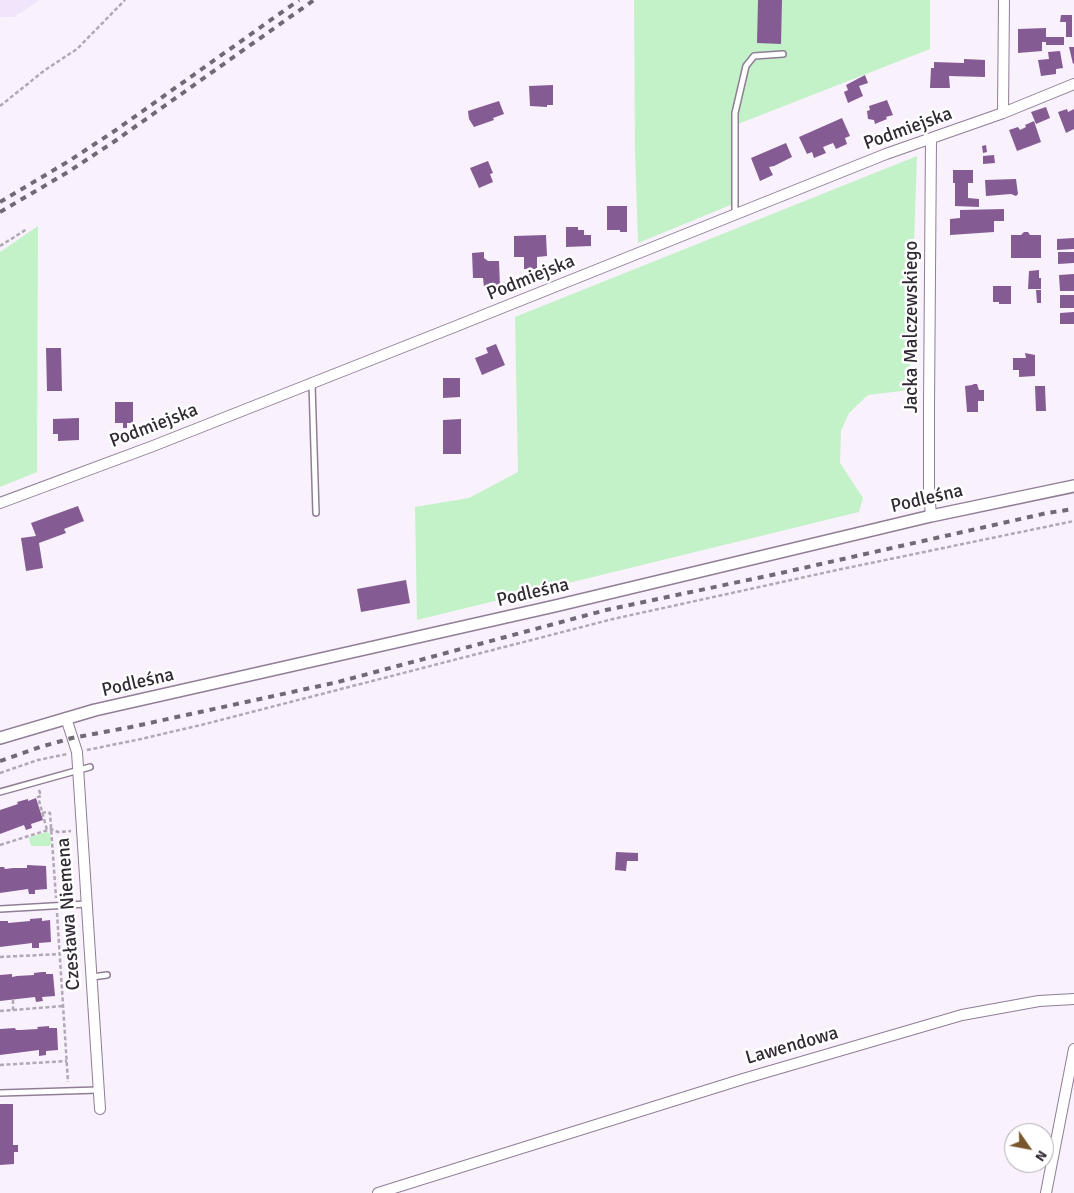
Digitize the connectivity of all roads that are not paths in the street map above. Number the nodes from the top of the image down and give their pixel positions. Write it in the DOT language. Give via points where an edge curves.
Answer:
graph roads {
  1 [pos="1004,0"];
  2 [pos="783,54"];
  3 [pos="1074,84"];
  4 [pos="1003,113"];
  5 [pos="931,139"];
  6 [pos="735,214"];
  7 [pos="312,383"];
  8 [pos="1074,486"];
  9 [pos="0,503"];
  10 [pos="316,513"];
  11 [pos="931,516"];
  12 [pos="66,718"];
  13 [pos="0,738"];
  14 [pos="90,767"];
  15 [pos="77,771"];
  16 [pos="0,792"];
  17 [pos="86,904"];
  18 [pos="0,909"];
  19 [pos="107,975"];
  20 [pos="91,977"];
  21 [pos="1074,999"];
  22 [pos="1074,1049"];
  23 [pos="98,1090"];
  24 [pos="0,1093"];
  25 [pos="100,1108"];
  26 [pos="378,1193"];
  27 [pos="1046,1193"];
  1 -- 4 [label="street"];
  2 -- 6 [label="lane" via="754,56 746,66 735,113"];
  3 -- 4 [label="street, Podmiejska"];
  4 -- 5 [label="street, Podmiejska"];
  5 -- 6 [label="street, Podmiejska"];
  5 -- 11 [label="street, Jacka Malczewskiego"];
  6 -- 7 [label="street, Podmiejska"];
  7 -- 9 [label="street, Podmiejska"];
  7 -- 10 [label="lane"];
  8 -- 11 [label="street, Podleśna"];
  11 -- 12 [label="street, Podleśna"];
  12 -- 13 [label="street, Podleśna"];
  12 -- 15 [label="street, Czesława Niemena" via="77,752"];
  14 -- 15 [label="lane"];
  15 -- 16 [label="lane"];
  15 -- 17 [label="street, Czesława Niemena"];
  17 -- 18 [label="lane"];
  17 -- 20 [label="street, Czesława Niemena"];
  19 -- 20 [label="lane"];
  20 -- 23 [label="street, Czesława Niemena"];
  21 -- 26 [label="street, Lawendowa" via="1039,1001 962,1015 743,1079"];
  22 -- 27 [label="street"];
  23 -- 24 [label="lane"];
  23 -- 25 [label="street, Czesława Niemena"];
}
